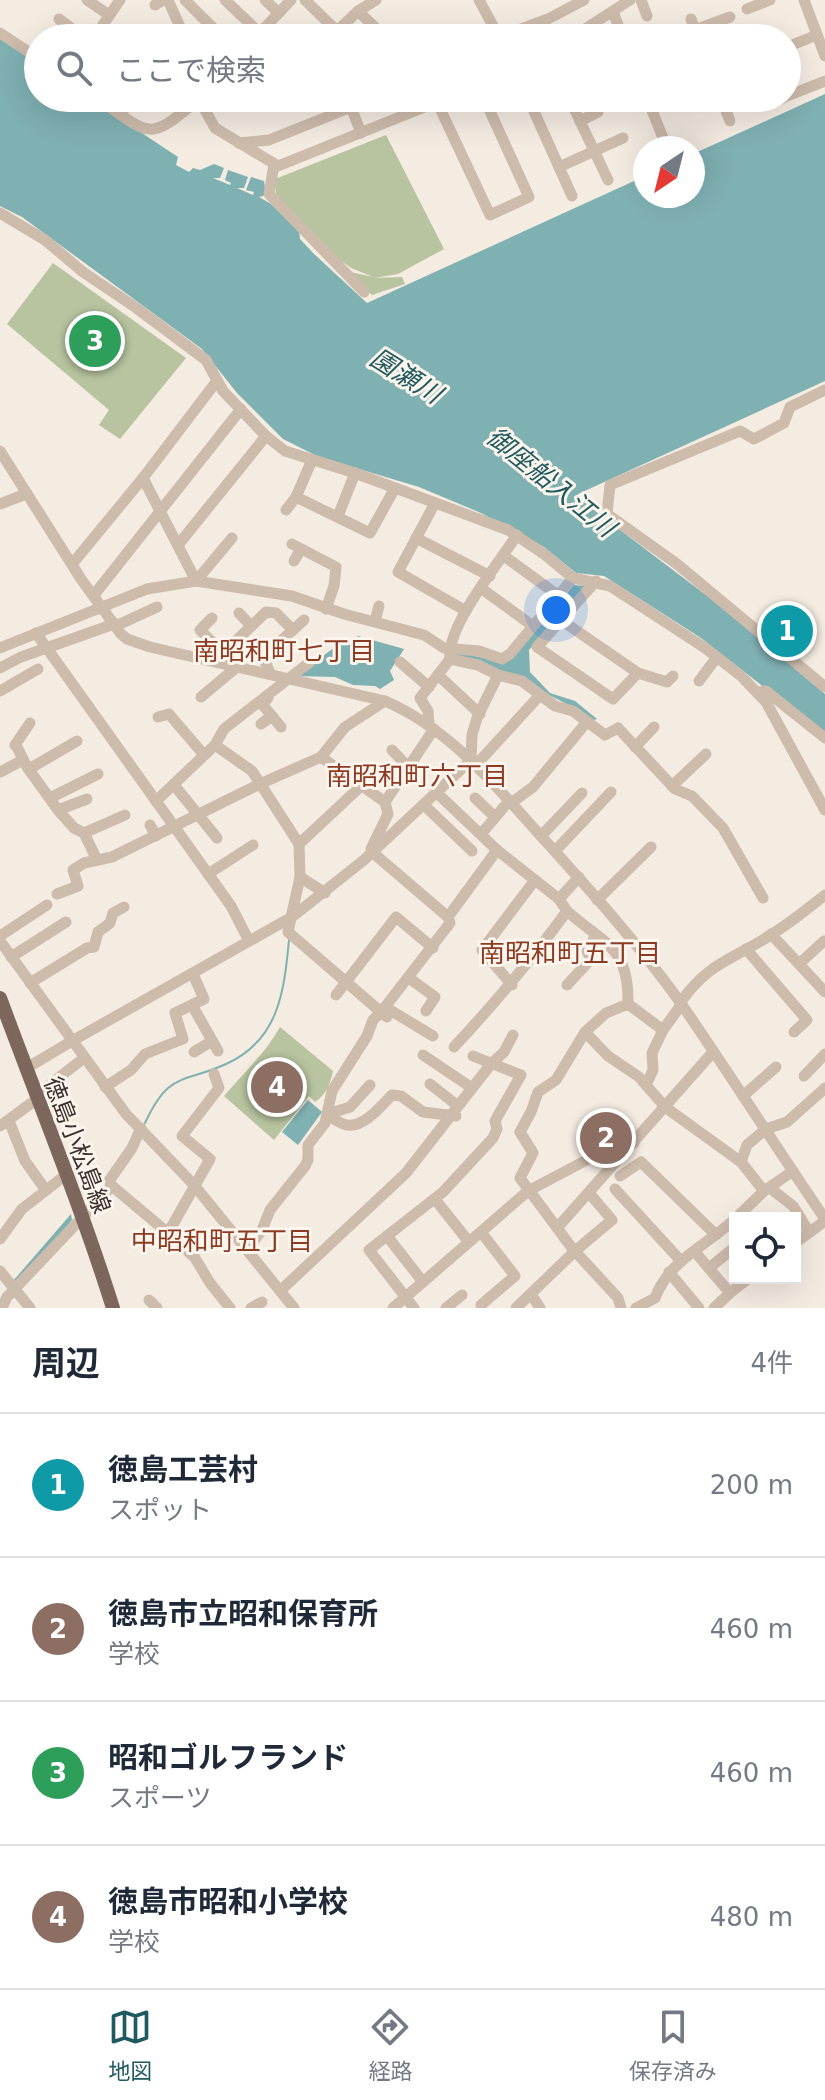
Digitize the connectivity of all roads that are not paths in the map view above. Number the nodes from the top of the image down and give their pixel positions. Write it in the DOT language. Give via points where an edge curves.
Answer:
graph roads {
  1 [pos="87,0"];
  2 [pos="120,0"];
  3 [pos="185,0"];
  4 [pos="225,0"];
  5 [pos="265,0"];
  6 [pos="291,0"];
  7 [pos="305,0"];
  8 [pos="479,0"];
  9 [pos="584,0"];
  10 [pos="630,0"];
  11 [pos="641,0"];
  12 [pos="770,0"];
  13 [pos="804,0"];
  14 [pos="372,1"];
  15 [pos="162,2"];
  16 [pos="747,9"];
  17 [pos="358,11"];
  18 [pos="613,12"];
  19 [pos="279,13"];
  20 [pos="109,15"];
  21 [pos="647,16"];
  22 [pos="730,17"];
  23 [pos="59,19"];
  24 [pos="66,24"];
  25 [pos="103,24"];
  26 [pos="176,24"];
  27 [pos="209,24"];
  28 [pos="248,24"];
  29 [pos="270,24"];
  30 [pos="326,24"];
  31 [pos="347,24"];
  32 [pos="371,24"];
  33 [pos="491,24"];
  34 [pos="534,24"];
  35 [pos="594,24"];
  36 [pos="618,24"];
  37 [pos="709,24"];
  38 [pos="819,31"];
  39 [pos="0,33"];
  40 [pos="801,40"];
  41 [pos="24,49"];
  42 [pos="825,56"];
  43 [pos="825,81"];
  44 [pos="801,91"];
  45 [pos="118,112"];
  46 [pos="184,112"];
  47 [pos="207,112"];
  48 [pos="353,112"];
  49 [pos="413,112"];
  50 [pos="447,112"];
  51 [pos="490,112"];
  52 [pos="534,112"];
  53 [pos="576,112"];
  54 [pos="598,112"];
  55 [pos="653,112"];
  56 [pos="727,112"];
  57 [pos="336,113"];
  58 [pos="121,114"];
  59 [pos="580,121"];
  60 [pos="730,121"];
  61 [pos="361,133"];
  62 [pos="662,136"];
  63 [pos="623,138"];
  64 [pos="239,143"];
  65 [pos="594,151"];
  66 [pos="274,165"];
  67 [pos="559,167"];
  68 [pos="608,180"];
  69 [pos="572,196"];
  70 [pos="0,213"];
  71 [pos="364,292"];
  72 [pos="216,382"];
  73 [pos="825,391"];
  74 [pos="241,409"];
  75 [pos="266,436"];
  76 [pos="0,451"];
  77 [pos="312,460"];
  78 [pos="355,473"];
  79 [pos="143,478"];
  80 [pos="395,488"];
  81 [pos="26,494"];
  82 [pos="296,497"];
  83 [pos="1,502"];
  84 [pos="435,503"];
  85 [pos="286,510"];
  86 [pos="160,511"];
  87 [pos="338,516"];
  88 [pos="517,535"];
  89 [pos="232,538"];
  90 [pos="416,538"];
  91 [pos="178,545"];
  92 [pos="504,556"];
  93 [pos="294,561"];
  94 [pos="73,563"];
  95 [pos="490,576"];
  96 [pos="574,578"];
  97 [pos="196,581"];
  98 [pos="594,581"];
  99 [pos="482,589"];
  100 [pos="94,595"];
  101 [pos="559,596"];
  102 [pos="379,606"];
  103 [pos="157,607"];
  104 [pos="103,609"];
  105 [pos="326,609"];
  106 [pos="466,611"];
  107 [pos="239,613"];
  108 [pos="212,618"];
  109 [pos="304,620"];
  110 [pos="561,620"];
  111 [pos="375,621"];
  112 [pos="114,624"];
  113 [pos="251,626"];
  114 [pos="533,626"];
  115 [pos="293,630"];
  116 [pos="36,633"];
  117 [pos="0,648"];
  118 [pos="46,648"];
  119 [pos="449,653"];
  120 [pos="32,654"];
  121 [pos="219,657"];
  122 [pos="717,657"];
  123 [pos="310,662"];
  124 [pos="400,662"];
  125 [pos="238,666"];
  126 [pos="0,668"];
  127 [pos="38,669"];
  128 [pos="270,673"];
  129 [pos="638,673"];
  130 [pos="438,675"];
  131 [pos="498,675"];
  132 [pos="673,676"];
  133 [pos="290,678"];
  134 [pos="699,681"];
  135 [pos="45,683"];
  136 [pos="429,687"];
  137 [pos="825,687"];
  138 [pos="0,691"];
  139 [pos="758,692"];
  140 [pos="540,695"];
  141 [pos="201,697"];
  142 [pos="385,701"];
  143 [pos="480,714"];
  144 [pos="272,716"];
  145 [pos="158,717"];
  146 [pos="30,723"];
  147 [pos="586,723"];
  148 [pos="261,724"];
  149 [pos="432,726"];
  150 [pos="281,727"];
  151 [pos="654,727"];
  152 [pos="825,738"];
  153 [pos="77,741"];
  154 [pos="215,745"];
  155 [pos="635,747"];
  156 [pos="392,750"];
  157 [pos="706,754"];
  158 [pos="204,755"];
  159 [pos="321,757"];
  160 [pos="474,763"];
  161 [pos="26,765"];
  162 [pos="1,767"];
  163 [pos="410,769"];
  164 [pos="98,774"];
  165 [pos="262,783"];
  166 [pos="174,785"];
  167 [pos="361,786"];
  168 [pos="672,786"];
  169 [pos="611,792"];
  170 [pos="437,793"];
  171 [pos="582,793"];
  172 [pos="50,798"];
  173 [pos="475,798"];
  174 [pos="87,799"];
  175 [pos="156,801"];
  176 [pos="385,802"];
  177 [pos="510,802"];
  178 [pos="424,805"];
  179 [pos="58,810"];
  180 [pos="825,810"];
  181 [pos="197,814"];
  182 [pos="125,815"];
  183 [pos="495,817"];
  184 [pos="174,826"];
  185 [pos="84,833"];
  186 [pos="482,833"];
  187 [pos="541,836"];
  188 [pos="217,838"];
  189 [pos="299,844"];
  190 [pos="253,845"];
  191 [pos="651,847"];
  192 [pos="497,850"];
  193 [pos="472,851"];
  194 [pos="555,851"];
  195 [pos="370,854"];
  196 [pos="97,860"];
  197 [pos="208,874"];
  198 [pos="300,877"];
  199 [pos="579,877"];
  200 [pos="535,880"];
  201 [pos="325,893"];
  202 [pos="57,894"];
  203 [pos="825,895"];
  204 [pos="763,898"];
  205 [pos="559,899"];
  206 [pos="597,900"];
  207 [pos="47,905"];
  208 [pos="124,907"];
  209 [pos="567,911"];
  210 [pos="292,917"];
  211 [pos="448,917"];
  212 [pos="66,922"];
  213 [pos="771,934"];
  214 [pos="596,935"];
  215 [pos="0,939"];
  216 [pos="249,941"];
  217 [pos="824,941"];
  218 [pos="433,948"];
  219 [pos="746,949"];
  220 [pos="11,957"];
  221 [pos="799,964"];
  222 [pos="193,974"];
  223 [pos="409,978"];
  224 [pos="347,980"];
  225 [pos="30,983"];
  226 [pos="512,985"];
  227 [pos="567,985"];
  228 [pos="825,992"];
  229 [pos="336,995"];
  230 [pos="1,1002"];
  231 [pos="628,1004"];
  232 [pos="681,1004"];
  233 [pos="192,1005"];
  234 [pos="383,1010"];
  235 [pos="426,1011"];
  236 [pos="394,1022"];
  237 [pos="663,1030"];
  238 [pos="585,1032"];
  239 [pos="794,1032"];
  240 [pos="513,1035"];
  241 [pos="433,1036"];
  242 [pos="72,1041"];
  243 [pos="454,1047"];
  244 [pos="194,1052"];
  245 [pos="713,1052"];
  246 [pos="825,1054"];
  247 [pos="423,1055"];
  248 [pos="473,1056"];
  249 [pos="84,1058"];
  250 [pos="491,1064"];
  251 [pos="776,1067"];
  252 [pos="25,1069"];
  253 [pos="214,1074"];
  254 [pos="804,1076"];
  255 [pos="430,1084"];
  256 [pos="370,1085"];
  257 [pos="646,1085"];
  258 [pos="105,1087"];
  259 [pos="472,1088"];
  260 [pos="825,1088"];
  261 [pos="743,1096"];
  262 [pos="36,1098"];
  263 [pos="665,1107"];
  264 [pos="455,1113"];
  265 [pos="328,1115"];
  266 [pos="5,1124"];
  267 [pos="141,1128"];
  268 [pos="766,1129"];
  269 [pos="634,1143"];
  270 [pos="741,1162"];
  271 [pos="793,1171"];
  272 [pos="67,1174"];
  273 [pos="620,1176"];
  274 [pos="194,1185"];
  275 [pos="112,1186"];
  276 [pos="45,1189"];
  277 [pos="615,1189"];
  278 [pos="767,1190"];
  279 [pos="528,1191"];
  280 [pos="590,1194"];
  281 [pos="438,1203"];
  282 [pos="743,1212"];
  283 [pos="80,1217"];
  284 [pos="825,1220"];
  285 [pos="729,1224"];
  286 [pos="557,1228"];
  287 [pos="481,1232"];
  288 [pos="719,1232"];
  289 [pos="809,1232"];
  290 [pos="168,1233"];
  291 [pos="387,1236"];
  292 [pos="801,1238"];
  293 [pos="0,1239"];
  294 [pos="729,1240"];
  295 [pos="469,1242"];
  296 [pos="247,1250"];
  297 [pos="729,1250"];
  298 [pos="575,1251"];
  299 [pos="695,1252"];
  300 [pos="681,1261"];
  301 [pos="709,1268"];
  302 [pos="0,1271"];
  303 [pos="669,1272"];
  304 [pos="423,1282"];
  305 [pos="741,1284"];
  306 [pos="10,1285"];
  307 [pos="280,1291"];
  308 [pos="730,1293"];
  309 [pos="531,1294"];
  310 [pos="462,1295"];
  311 [pos="405,1297"];
  312 [pos="481,1305"];
  313 [pos="2,1308"];
  314 [pos="30,1308"];
  315 [pos="113,1308"];
  316 [pos="230,1308"];
  317 [pos="294,1308"];
  318 [pos="393,1308"];
  319 [pos="414,1308"];
  320 [pos="446,1308"];
  321 [pos="516,1308"];
  322 [pos="540,1308"];
  323 [pos="621,1308"];
  324 [pos="636,1308"];
  325 [pos="699,1308"];
  326 [pos="714,1308"];
  1 -- 20 [label="street"];
  2 -- 20 [label="street"];
  3 -- 27 [label="street"];
  4 -- 28 [label="street"];
  5 -- 19 [label="street"];
  6 -- 19 [label="street"];
  7 -- 30 [label="street"];
  8 -- 33 [label="street"];
  9 -- 34 [label="street"];
  10 -- 18 [label="street"];
  11 -- 21 [label="street"];
  12 -- 16 [label="street"];
  13 -- 38 [label="street"];
  14 -- 17 [label="street"];
  15 -- 26 [label="street"];
  17 -- 31 [label="street"];
  17 -- 32 [label="street"];
  18 -- 35 [label="street"];
  18 -- 36 [label="street"];
  19 -- 29 [label="street"];
  20 -- 25 [label="street"];
  22 -- 37 [label="street"];
  23 -- 24 [label="street"];
  38 -- 40 [label="street"];
  38 -- 42 [label="street"];
  39 -- 41 [label="street"];
  43 -- 44 [label="street"];
  45 -- 58 [label="street"];
  46 -- 58 [label="street" via="153,131"];
  47 -- 64 [label="street" via="215,128"];
  48 -- 61 [label="street"];
  49 -- 61 [label="street"];
  50 -- 51 [label="street" via="490,215 529,197"];
  52 -- 67 [label="street"];
  53 -- 59 [label="street"];
  54 -- 59 [label="street"];
  55 -- 62 [label="street"];
  56 -- 60 [label="street"];
  57 -- 64 [label="street" via="269,140"];
  59 -- 65 [label="street"];
  61 -- 66 [label="street"];
  63 -- 65 [label="street"];
  64 -- 66 [label="street"];
  65 -- 67 [label="street"];
  65 -- 68 [label="street"];
  66 -- 71 [label="street" via="269,194"];
  67 -- 69 [label="street"];
  70 -- 72 [label="street" via="45,240 206,360"];
  72 -- 74 [label="street"];
  72 -- 79 [label="street"];
  73 -- 137 [label="street" via="790,407 784,423 754,439 740,431 610,485 607,514 677,564"];
  74 -- 75 [label="street"];
  74 -- 86 [label="street"];
  75 -- 77 [label="street" via="285,451"];
  75 -- 91 [label="street"];
  76 -- 81 [label="street"];
  77 -- 78 [label="street"];
  77 -- 82 [label="street"];
  78 -- 80 [label="street"];
  78 -- 87 [label="street"];
  79 -- 86 [label="street"];
  79 -- 94 [label="street"];
  80 -- 84 [label="street"];
  80 -- 87 [label="street" via="370,533"];
  81 -- 83 [label="street"];
  81 -- 94 [label="street"];
  82 -- 85 [label="street"];
  82 -- 87 [label="street"];
  84 -- 88 [label="street"];
  84 -- 90 [label="street"];
  86 -- 91 [label="street"];
  86 -- 100 [label="street"];
  88 -- 92 [label="street"];
  88 -- 96 [label="street"];
  89 -- 97 [label="street"];
  90 -- 95 [label="street"];
  90 -- 106 [label="street" via="398,572"];
  91 -- 97 [label="street"];
  92 -- 95 [label="street"];
  92 -- 101 [label="street"];
  93 -- 105 [label="street" via="297,546 336,567"];
  94 -- 100 [label="street"];
  95 -- 99 [label="street"];
  96 -- 98 [label="street"];
  96 -- 101 [label="street"];
  97 -- 104 [label="street" via="147,589"];
  97 -- 105 [label="street" via="275,592"];
  98 -- 110 [label="street"];
  98 -- 122 [label="street" via="610,586"];
  99 -- 106 [label="street"];
  99 -- 114 [label="street"];
  100 -- 104 [label="street"];
  101 -- 114 [label="street"];
  102 -- 111 [label="street"];
  103 -- 112 [label="street"];
  104 -- 112 [label="street"];
  104 -- 116 [label="street"];
  105 -- 111 [label="street"];
  106 -- 119 [label="street"];
  107 -- 113 [label="street"];
  108 -- 121 [label="street" via="200,630"];
  109 -- 115 [label="street"];
  110 -- 129 [label="street"];
  110 -- 129 [label="street" via="537,647 590,684 613,699"];
  111 -- 119 [label="street" via="424,635"];
  112 -- 118 [label="street"];
  112 -- 121 [label="street" via="136,643"];
  113 -- 115 [label="street" via="266,612 276,613"];
  113 -- 121 [label="street"];
  114 -- 119 [label="street" via="504,659 479,651"];
  115 -- 128 [label="street" via="263,657"];
  116 -- 117 [label="street"];
  116 -- 118 [label="street"];
  118 -- 120 [label="street"];
  118 -- 175 [label="street"];
  119 -- 130 [label="street"];
  119 -- 131 [label="street"];
  120 -- 126 [label="street"];
  120 -- 127 [label="street"];
  121 -- 125 [label="street"];
  122 -- 134 [label="street"];
  122 -- 139 [label="street"];
  123 -- 133 [label="street"];
  124 -- 136 [label="street"];
  125 -- 128 [label="street"];
  125 -- 141 [label="street"];
  127 -- 135 [label="street"];
  127 -- 138 [label="street"];
  128 -- 133 [label="street"];
  129 -- 132 [label="street" via="667,682"];
  130 -- 136 [label="street"];
  130 -- 143 [label="street"];
  131 -- 140 [label="street" via="522,681"];
  131 -- 143 [label="street"];
  133 -- 142 [label="street"];
  133 -- 144 [label="street" via="262,704"];
  133 -- 154 [label="street" via="224,729"];
  136 -- 149 [label="street" via="420,698"];
  139 -- 152 [label="street" via="766,691"];
  139 -- 180 [label="street"];
  140 -- 147 [label="street"];
  140 -- 160 [label="street"];
  142 -- 149 [label="street"];
  142 -- 159 [label="street" via="345,727"];
  143 -- 160 [label="street" via="472,735"];
  144 -- 148 [label="street"];
  144 -- 150 [label="street"];
  145 -- 158 [label="street" via="169,714"];
  146 -- 161 [label="street" via="15,745"];
  147 -- 155 [label="street" via="605,735 618,728"];
  147 -- 177 [label="street" via="533,787"];
  149 -- 160 [label="street"];
  149 -- 163 [label="street"];
  151 -- 155 [label="street"];
  153 -- 161 [label="street"];
  154 -- 158 [label="street"];
  154 -- 165 [label="street"];
  155 -- 168 [label="street"];
  156 -- 163 [label="street"];
  157 -- 168 [label="street"];
  158 -- 166 [label="street"];
  159 -- 165 [label="street"];
  159 -- 167 [label="street"];
  160 -- 170 [label="street"];
  160 -- 177 [label="street"];
  161 -- 162 [label="street"];
  161 -- 172 [label="street"];
  163 -- 176 [label="street"];
  164 -- 172 [label="street"];
  165 -- 181 [label="street"];
  165 -- 189 [label="street"];
  166 -- 175 [label="street"];
  166 -- 181 [label="street"];
  167 -- 176 [label="street"];
  167 -- 189 [label="street"];
  168 -- 204 [label="street" via="692,796 723,828"];
  169 -- 194 [label="street"];
  170 -- 178 [label="street"];
  170 -- 186 [label="street"];
  171 -- 187 [label="street"];
  172 -- 179 [label="street"];
  173 -- 183 [label="street"];
  174 -- 179 [label="street"];
  175 -- 184 [label="street"];
  176 -- 195 [label="street" via="388,814"];
  177 -- 183 [label="street"];
  177 -- 187 [label="street"];
  178 -- 193 [label="street"];
  178 -- 195 [label="street"];
  179 -- 185 [label="street"];
  181 -- 184 [label="street"];
  181 -- 188 [label="street"];
  182 -- 185 [label="street"];
  183 -- 186 [label="street"];
  184 -- 196 [label="street" via="153,830 112,857"];
  184 -- 197 [label="street"];
  185 -- 196 [label="street"];
  186 -- 192 [label="street"];
  187 -- 194 [label="street"];
  189 -- 198 [label="street"];
  190 -- 197 [label="street"];
  191 -- 206 [label="street"];
  192 -- 200 [label="street"];
  192 -- 211 [label="street"];
  194 -- 199 [label="street"];
  195 -- 201 [label="street"];
  195 -- 211 [label="street"];
  196 -- 202 [label="street" via="73,870 78,886"];
  197 -- 216 [label="street"];
  198 -- 201 [label="street"];
  198 -- 210 [label="street"];
  199 -- 205 [label="street"];
  199 -- 206 [label="street"];
  200 -- 205 [label="street"];
  200 -- 226 [label="street" via="482,950"];
  201 -- 210 [label="street"];
  203 -- 213 [label="street"];
  205 -- 209 [label="street"];
  206 -- 232 [label="street"];
  207 -- 215 [label="street"];
  208 -- 225 [label="street" via="98,932 94,947"];
  209 -- 214 [label="street"];
  209 -- 226 [label="street"];
  210 -- 216 [label="street"];
  210 -- 224 [label="street" via="288,932"];
  211 -- 218 [label="street" via="450,923"];
  212 -- 220 [label="street"];
  213 -- 219 [label="street"];
  213 -- 221 [label="street"];
  214 -- 227 [label="street" via="587,951 591,959"];
  214 -- 231 [label="street" via="617,953 628,979"];
  215 -- 220 [label="street"];
  216 -- 222 [label="street"];
  217 -- 221 [label="street"];
  218 -- 223 [label="street"];
  218 -- 224 [label="street" via="396,917"];
  219 -- 232 [label="street" via="708,970"];
  219 -- 239 [label="street" via="807,1020"];
  220 -- 225 [label="street"];
  221 -- 228 [label="street"];
  222 -- 233 [label="street" via="204,999"];
  222 -- 242 [label="street"];
  223 -- 234 [label="street"];
  223 -- 235 [label="street" via="435,997"];
  224 -- 229 [label="street"];
  224 -- 234 [label="street"];
  225 -- 242 [label="street"];
  226 -- 243 [label="street"];
  230 -- 252 [label="main road, 徳島小松島線"];
  231 -- 237 [label="street"];
  231 -- 238 [label="street" via="606,1013"];
  232 -- 237 [label="street"];
  232 -- 245 [label="street"];
  233 -- 244 [label="street" via="215,1046"];
  233 -- 258 [label="street" via="175,1013 183,1039 145,1054"];
  234 -- 236 [label="street"];
  234 -- 241 [label="street"];
  234 -- 265 [label="street" via="332,1091"];
  237 -- 257 [label="street"];
  238 -- 257 [label="street"];
  238 -- 279 [label="street" via="556,1080 538,1092 520,1132 533,1153 520,1178"];
  240 -- 250 [label="street"];
  242 -- 249 [label="street"];
  242 -- 252 [label="street"];
  245 -- 261 [label="street"];
  245 -- 263 [label="street"];
  246 -- 254 [label="street"];
  247 -- 259 [label="street"];
  248 -- 250 [label="street"];
  249 -- 258 [label="street"];
  249 -- 262 [label="street"];
  250 -- 259 [label="street"];
  250 -- 291 [label="street" via="521,1075 495,1121 493,1138 443,1192"];
  251 -- 261 [label="street"];
  252 -- 262 [label="main road, 徳島小松島線"];
  253 -- 274 [label="street" via="219,1088 182,1136 210,1159"];
  255 -- 264 [label="street"];
  256 -- 265 [label="street" via="350,1107"];
  257 -- 263 [label="street"];
  258 -- 267 [label="street"];
  259 -- 264 [label="street"];
  260 -- 268 [label="street" via="787,1122"];
  261 -- 268 [label="street"];
  262 -- 266 [label="street"];
  262 -- 272 [label="main road, 徳島小松島線"];
  263 -- 269 [label="street"];
  263 -- 270 [label="street"];
  264 -- 265 [label="street" via="423,1112 392,1095 355,1124"];
  264 -- 307 [label="street" via="406,1173"];
  265 -- 296 [label="street" via="308,1145 305,1166"];
  266 -- 276 [label="street"];
  267 -- 274 [label="street"];
  267 -- 275 [label="street" via="109,1181"];
  268 -- 270 [label="street" via="747,1145"];
  268 -- 271 [label="street"];
  269 -- 279 [label="street" via="617,1144"];
  269 -- 280 [label="street"];
  270 -- 278 [label="street"];
  271 -- 278 [label="street"];
  271 -- 284 [label="street"];
  272 -- 276 [label="street"];
  272 -- 283 [label="main road, 徳島小松島線"];
  273 -- 288 [label="street" via="641,1162"];
  274 -- 290 [label="street"];
  274 -- 296 [label="street"];
  275 -- 283 [label="street"];
  275 -- 290 [label="street"];
  276 -- 293 [label="street"];
  277 -- 300 [label="street"];
  278 -- 282 [label="street"];
  278 -- 289 [label="street" via="793,1206"];
  279 -- 286 [label="street"];
  279 -- 287 [label="street"];
  280 -- 286 [label="street"];
  280 -- 298 [label="street" via="612,1220"];
  281 -- 295 [label="street"];
  283 -- 306 [label="street"];
  283 -- 315 [label="main road, 徳島小松島線"];
  284 -- 289 [label="street"];
  285 -- 288 [label="street"];
  286 -- 298 [label="street"];
  287 -- 295 [label="street"];
  287 -- 312 [label="street" via="515,1276"];
  288 -- 294 [label="street"];
  288 -- 299 [label="street"];
  289 -- 292 [label="street"];
  290 -- 316 [label="street" via="195,1258"];
  291 -- 304 [label="street"];
  291 -- 311 [label="street" via="369,1250"];
  295 -- 304 [label="street"];
  296 -- 307 [label="street"];
  297 -- 301 [label="street"];
  298 -- 309 [label="street"];
  298 -- 323 [label="street"];
  299 -- 300 [label="street"];
  299 -- 301 [label="street"];
  300 -- 303 [label="street"];
  301 -- 308 [label="street"];
  302 -- 306 [label="street"];
  303 -- 324 [label="street" via="655,1298"];
  303 -- 325 [label="street"];
  304 -- 311 [label="street"];
  305 -- 308 [label="street"];
  306 -- 313 [label="street"];
  306 -- 314 [label="street"];
  307 -- 317 [label="street"];
  308 -- 326 [label="street"];
  309 -- 321 [label="street"];
  309 -- 322 [label="street"];
  310 -- 320 [label="street"];
  311 -- 318 [label="street"];
  311 -- 319 [label="street"];
}
